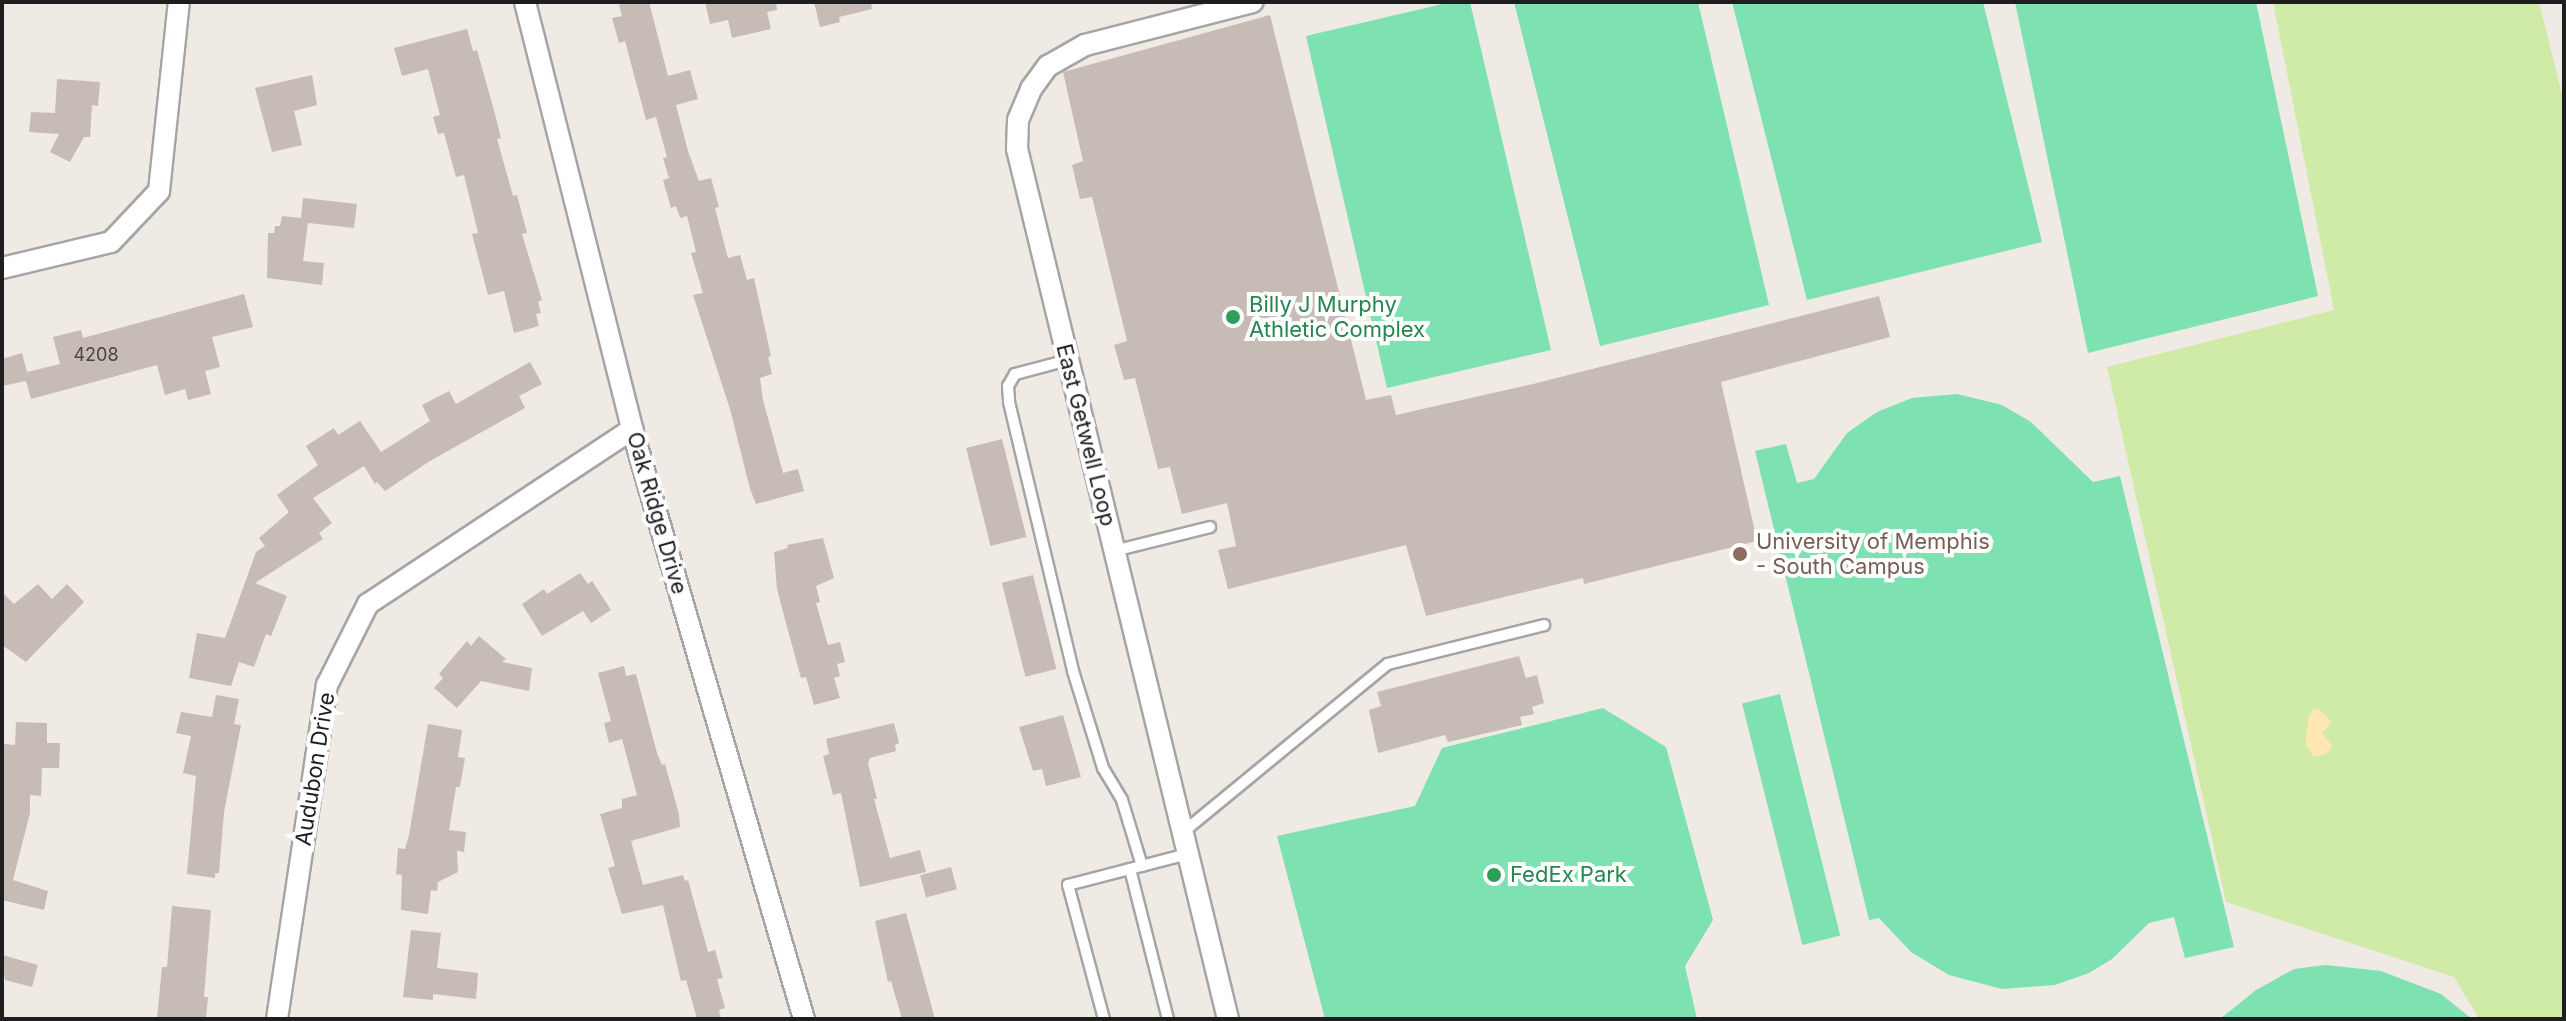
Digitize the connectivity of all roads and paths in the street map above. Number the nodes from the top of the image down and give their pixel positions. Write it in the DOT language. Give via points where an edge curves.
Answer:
graph roads {
  1 [pos="179,2"];
  2 [pos="525,2"];
  3 [pos="1253,2"];
  4 [pos="2,268"];
  5 [pos="1068,360"];
  6 [pos="632,429"];
  7 [pos="1210,527"];
  8 [pos="1114,551"];
  9 [pos="1544,625"];
  10 [pos="1182,833"];
  11 [pos="1188,854"];
  12 [pos="1136,868"];
  13 [pos="277,1019"];
  14 [pos="804,1019"];
  15 [pos="1104,1019"];
  16 [pos="1168,1019"];
  17 [pos="1228,1019"];
  1 -- 4 [label="street" via="159,191 111,242"];
  2 -- 6 [label="street, Oak Ridge Drive"];
  3 -- 5 [label="street, East Getwell Loop" via="1085,45 1048,66 1031,89 1018,120 1017,149"];
  5 -- 8 [label="street, East Getwell Loop"];
  5 -- 12 [label="lane" via="1015,374 1008,386 1009,402 1073,671 1103,768 1122,800"];
  6 -- 13 [label="street, Audubon Drive" via="368,604 327,685"];
  6 -- 14 [label="street, Oak Ridge Drive"];
  7 -- 8 [label="lane"];
  8 -- 10 [label="street, East Getwell Loop"];
  9 -- 10 [label="lane" via="1388,664"];
  10 -- 11 [label="street, East Getwell Loop"];
  11 -- 12 [label="lane"];
  11 -- 17 [label="street, East Getwell Loop"];
  12 -- 15 [label="lane" via="1068,885"];
  12 -- 16 [label="lane"];
}
